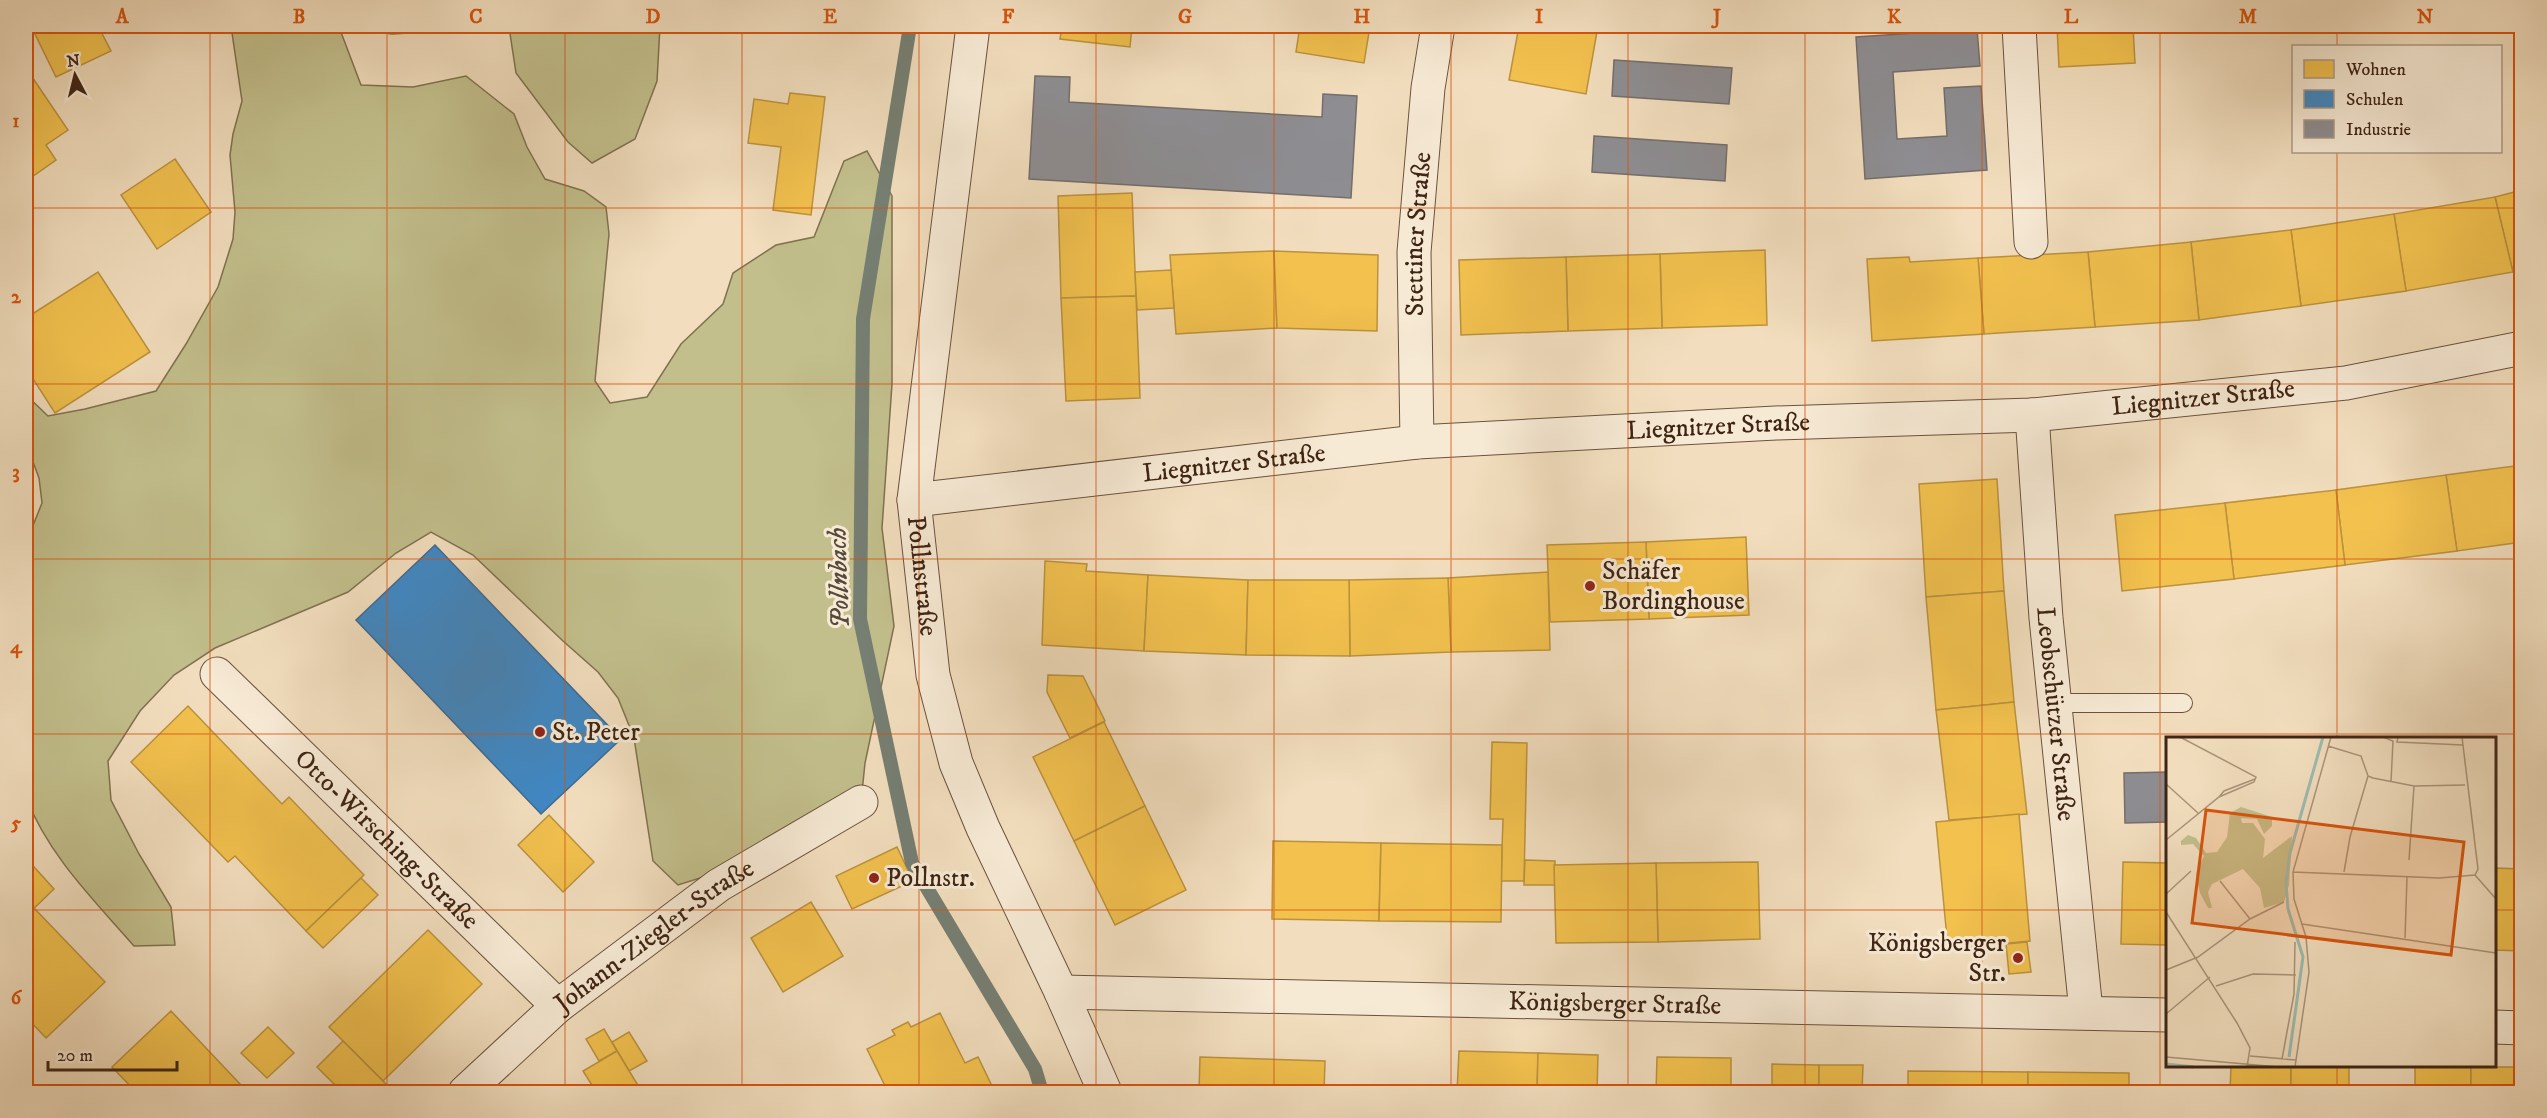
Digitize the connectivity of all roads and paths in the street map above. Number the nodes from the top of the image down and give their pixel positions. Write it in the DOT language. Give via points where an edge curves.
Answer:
graph roads {
  1 [pos="973,26"];
  2 [pos="1438,26"];
  3 [pos="2019,26"];
  4 [pos="2031,242"];
  5 [pos="2522,348"];
  6 [pos="2032,415"];
  7 [pos="1417,442"];
  8 [pos="914,500"];
  9 [pos="217,674"];
  10 [pos="2054,703"];
  11 [pos="2183,703"];
  12 [pos="861,802"];
  13 [pos="1061,992"];
  14 [pos="558,1006"];
  15 [pos="2086,1011"];
  16 [pos="2166,1014"];
  17 [pos="2496,1027"];
  18 [pos="2522,1028"];
  19 [pos="465,1092"];
  20 [pos="1105,1092"];
  1 -- 8 [label="street, Pollnstraße"];
  2 -- 7 [label="street, Stettiner Straße" via="1428,88 1414,252"];
  3 -- 4 [label="street"];
  5 -- 6 [label="street, Liegnitzer Straße" via="2346,383"];
  6 -- 7 [label="street, Liegnitzer Straße" via="1776,423"];
  6 -- 10 [label="street, Leobschützer Straße"];
  7 -- 8 [label="street, Liegnitzer Straße"];
  8 -- 13 [label="street, Pollnstraße" via="933,675 956,763"];
  9 -- 14 [label="street, Otto-Wirsching-Straße"];
  10 -- 11 [label="lane"];
  10 -- 15 [label="street, Leobschützer Straße"];
  12 -- 14 [label="street, Johann-Ziegler-Straße" via="719,885"];
  13 -- 15 [label="street, Königsberger Straße"];
  13 -- 20 [label="street, Pollnstraße"];
  14 -- 19 [label="street, Johann-Ziegler-Straße"];
  15 -- 16 [label="street, Königsberger Straße"];
  17 -- 18 [label="street"];
}
